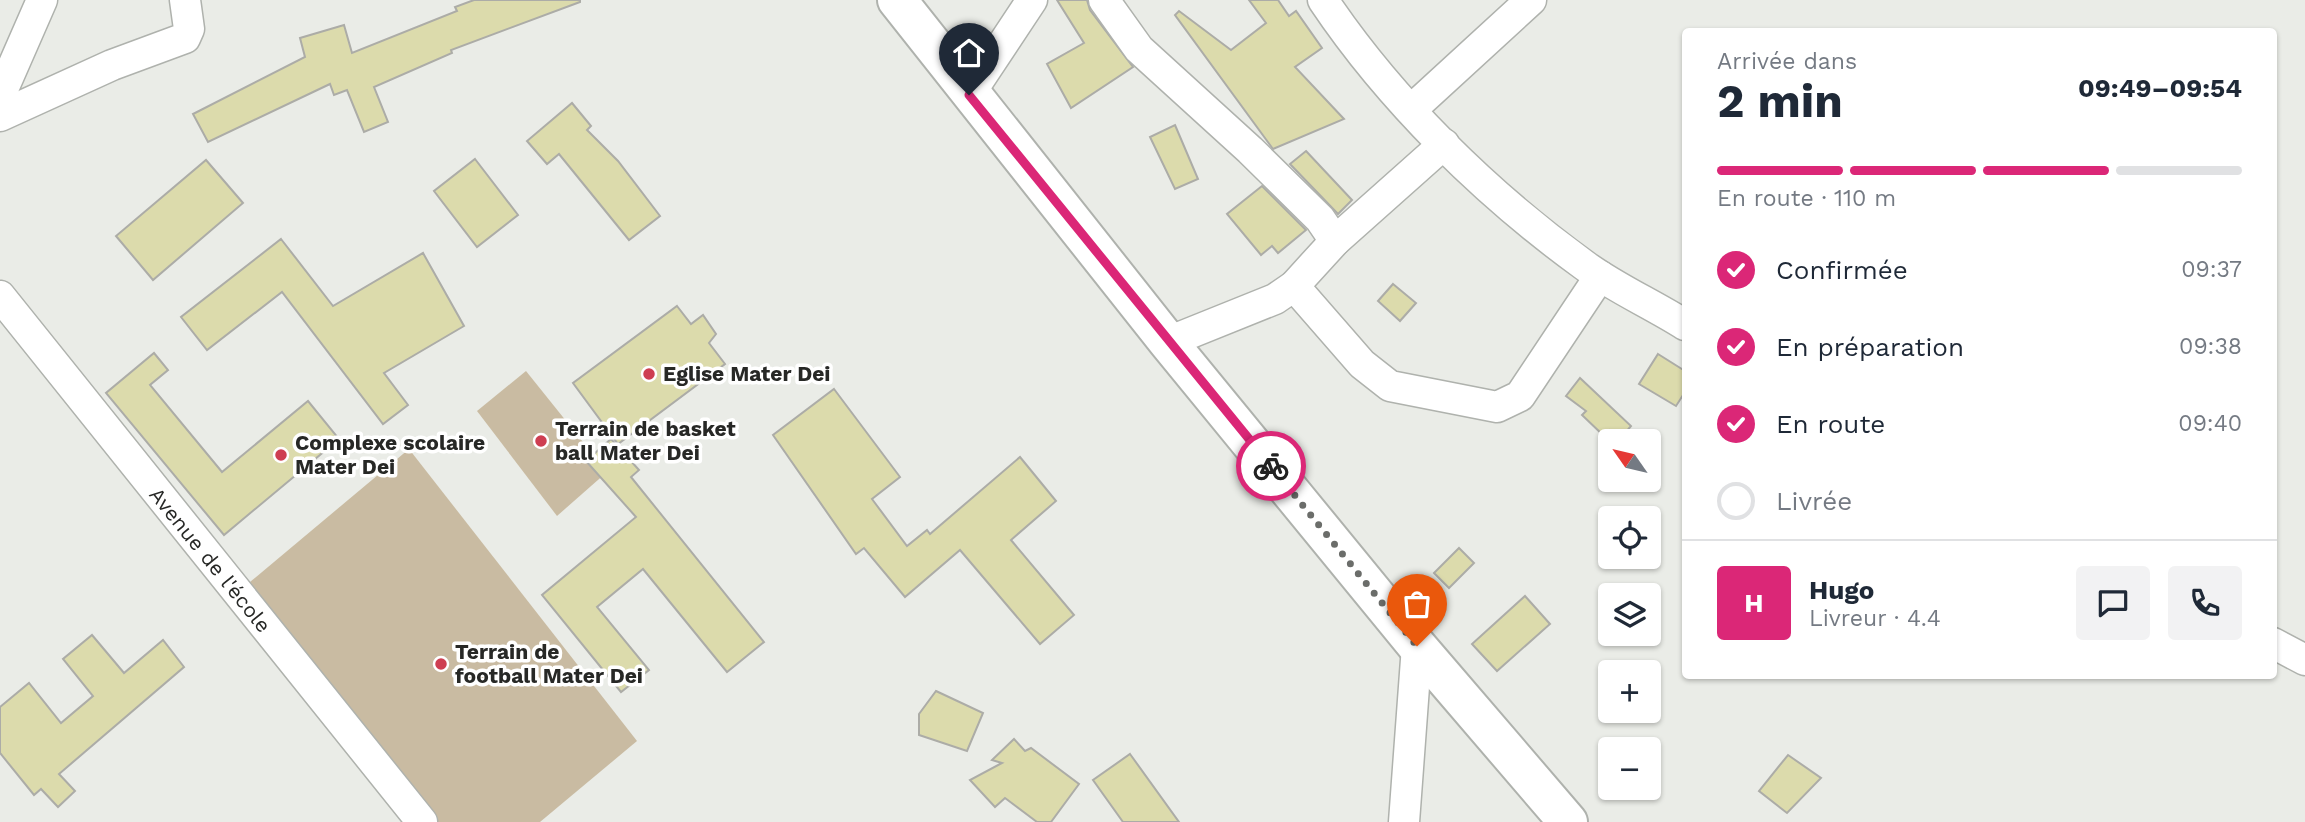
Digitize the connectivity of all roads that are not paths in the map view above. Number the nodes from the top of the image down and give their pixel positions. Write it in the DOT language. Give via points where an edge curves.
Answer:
graph roads {
  1 [pos="42,0"];
  2 [pos="185,0"];
  3 [pos="897,0"];
  4 [pos="1032,0"];
  5 [pos="1104,0"];
  6 [pos="1322,0"];
  7 [pos="1531,0"];
  8 [pos="969,95"];
  9 [pos="0,96"];
  10 [pos="1411,110"];
  11 [pos="0,116"];
  12 [pos="1444,144"];
  13 [pos="1335,241"];
  14 [pos="1600,276"];
  15 [pos="1294,286"];
  16 [pos="0,296"];
  17 [pos="1682,323"];
  18 [pos="1168,342"];
  19 [pos="2277,645"];
  20 [pos="1417,646"];
  21 [pos="2305,660"];
  22 [pos="422,822"];
  23 [pos="1404,822"];
  24 [pos="1568,822"];
  1 -- 9 [label="street"];
  2 -- 11 [label="street" via="190,29 186,37"];
  3 -- 8 [label="highway"];
  4 -- 8 [label="street"];
  5 -- 13 [label="street" via="1139,49 1321,219"];
  6 -- 10 [label="street" via="1367,62"];
  7 -- 10 [label="street"];
  8 -- 18 [label="highway"];
  10 -- 12 [label="street"];
  12 -- 13 [label="street"];
  12 -- 14 [label="street" via="1480,180"];
  13 -- 15 [label="street"];
  14 -- 15 [label="street" via="1520,396 1497,407 1390,386 1362,364"];
  14 -- 17 [label="street"];
  15 -- 18 [label="street" via="1275,299"];
  16 -- 22 [label="street, Avenue de l'école"];
  18 -- 20 [label="highway"];
  19 -- 21 [label="street"];
  20 -- 23 [label="street"];
  20 -- 24 [label="highway"];
}
